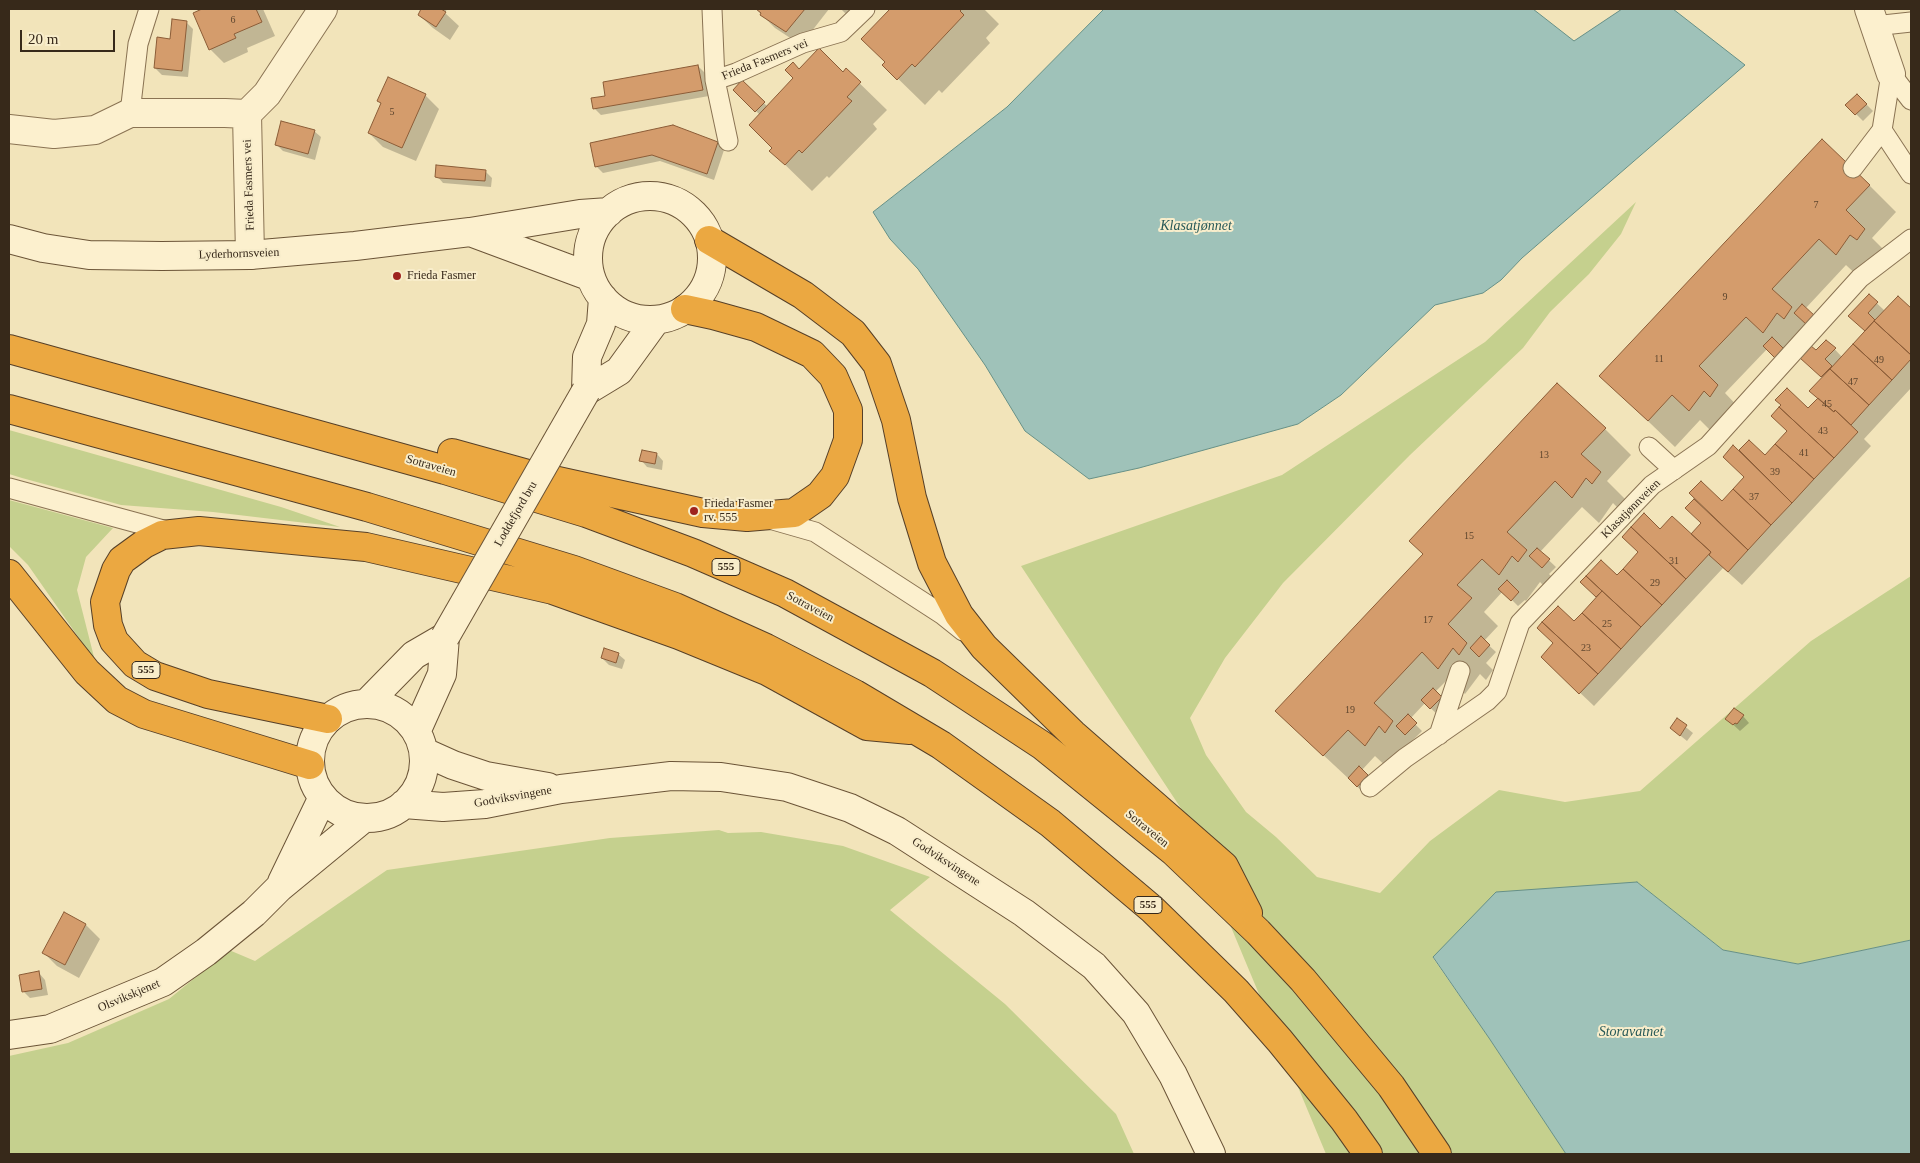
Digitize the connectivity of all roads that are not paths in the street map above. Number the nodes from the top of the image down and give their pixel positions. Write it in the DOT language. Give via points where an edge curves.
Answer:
graph roads {
  1 [pos="149,9"];
  2 [pos="323,9"];
  3 [pos="712,9"];
  4 [pos="865,9"];
  5 [pos="1871,17"];
  6 [pos="1911,22"];
  7 [pos="1891,74"];
  8 [pos="715,80"];
  9 [pos="1911,100"];
  10 [pos="130,113"];
  11 [pos="247,114"];
  12 [pos="9,129"];
  13 [pos="1882,130"];
  14 [pos="728,141"];
  15 [pos="1852,168"];
  16 [pos="1911,174"];
  17 [pos="608,212"];
  18 [pos="470,232"];
  19 [pos="9,239"];
  20 [pos="1911,239"];
  21 [pos="710,240"];
  22 [pos="250,255"];
  23 [pos="597,287"];
  24 [pos="685,309"];
  25 [pos="656,320"];
  26 [pos="9,349"];
  27 [pos="106,376"];
  28 [pos="586,391"];
  29 [pos="9,409"];
  30 [pos="1649,447"];
  31 [pos="1674,470"];
  32 [pos="9,488"];
  33 [pos="763,517"];
  34 [pos="175,533"];
  35 [pos="9,574"];
  36 [pos="445,637"];
  37 [pos="984,647"];
  38 [pos="1460,671"];
  39 [pos="367,704"];
  40 [pos="328,718"];
  41 [pos="915,730"];
  42 [pos="1439,735"];
  43 [pos="420,742"];
  44 [pos="310,765"];
  45 [pos="1370,787"];
  46 [pos="561,789"];
  47 [pos="323,797"];
  48 [pos="404,804"];
  49 [pos="364,818"];
  50 [pos="279,888"];
  51 [pos="1258,932"];
  52 [pos="9,1035"];
  53 [pos="1211,1154"];
  54 [pos="1368,1154"];
  55 [pos="1437,1154"];
  1 -- 10 [label="lane" via="138,44"];
  2 -- 11 [label="main road" via="267,94"];
  3 -- 8 [label="lane, Frieda Fasmers vei"];
  4 -- 8 [label="lane, Frieda Fasmers vei" via="840,32 803,43"];
  5 -- 6 [label="lane"];
  5 -- 7 [label="main road"];
  7 -- 9 [label="lane"];
  7 -- 13 [label="lane"];
  8 -- 14 [label="lane, Frieda Fasmers vei"];
  10 -- 11 [label="main road"];
  10 -- 12 [label="main road" via="95,130 54,134"];
  11 -- 22 [label="main road, Frieda Fasmers vei"];
  13 -- 15 [label="lane"];
  13 -- 16 [label="lane"];
  17 -- 18 [label="main road, Lyderhornsveien"];
  17 -- 21 [label="main road" via="642,197 671,200 698,219"];
  17 -- 23 [label="main road" via="590,242 588,259"];
  18 -- 22 [label="main road, Lyderhornsveien"];
  18 -- 23 [label="main road, Lyderhornsveien"];
  19 -- 22 [label="main road, Lyderhornsveien" via="89,255"];
  20 -- 31 [label="lane, Klasatjønnveien" via="1860,278 1708,446"];
  21 -- 24 [label="main road" via="712,260 709,279 700,296"];
  21 -- 37 [label="highway, 555" via="803,295 853,333 878,364 896,420 912,498 932,563 959,615"];
  23 -- 25 [label="main road" via="614,308 626,315"];
  23 -- 28 [label="main road" via="601,324 587,357"];
  24 -- 25 [label="main road"];
  24 -- 33 [label="highway, 555" via="756,327 812,354 833,376 848,410 848,440 835,476 820,495 794,513"];
  25 -- 28 [label="main road" via="618,371"];
  26 -- 27 [label="highway, Sotraveien / 555"];
  27 -- 33 [label="highway, 555" via="142,368 535,476 703,513"];
  27 -- 51 [label="highway, Sotraveien / 555" via="445,470 586,514 693,553 785,593 932,673 1043,746 1174,851"];
  28 -- 36 [label="main road, Loddefjord bru, bridge"];
  29 -- 41 [label="highway, 555" via="367,507 574,570 675,607 766,648 855,694"];
  30 -- 31 [label="lane"];
  31 -- 42 [label="lane, Klasatjønnveien" via="1652,485 1520,623 1497,691"];
  32 -- 34 [label="lane, 555"];
  33 -- 37 [label="lane, 555" via="815,532 942,615"];
  34 -- 40 [label="highway, 555" via="144,544 122,560 116,570 105,602 114,641 135,664 155,676 208,694"];
  34 -- 41 [label="highway, 555" via="199,531 366,547 553,590 680,635 767,671 868,726"];
  35 -- 44 [label="highway" via="87,672 117,700 144,714"];
  36 -- 39 [label="main road" via="414,655"];
  36 -- 43 [label="main road" via="442,674"];
  37 -- 51 [label="highway, 555" via="1073,734 1224,866"];
  38 -- 42 [label="lane"];
  39 -- 40 [label="main road" via="339,710"];
  39 -- 43 [label="main road" via="387,707 404,716"];
  40 -- 44 [label="main road" via="317,732 311,748"];
  41 -- 54 [label="highway, 555" via="1050,823 1152,909 1236,991 1344,1120"];
  42 -- 45 [label="lane, Klasatjønnveien"];
  43 -- 46 [label="main road, Godviksvingene" via="453,765 486,776"];
  43 -- 48 [label="main road" via="423,771 417,790"];
  44 -- 47 [label="main road" via="314,782"];
  46 -- 48 [label="main road, Godviksvingene" via="485,804 443,807"];
  46 -- 53 [label="main road, Godviksvingene" via="671,776 721,777 788,787 850,808 897,831 1024,912 1094,966 1136,1014 1173,1075"];
  47 -- 49 [label="main road" via="335,808"];
  47 -- 50 [label="main road, Olsvikskjenet"];
  48 -- 49 [label="main road" via="392,812"];
  49 -- 50 [label="main road, Olsvikskjenet"];
  50 -- 52 [label="main road, Olsvikskjenet" via="206,952 163,982 50,1029"];
  51 -- 55 [label="highway, Sotraveien / 555" via="1303,980 1391,1086"];
}
